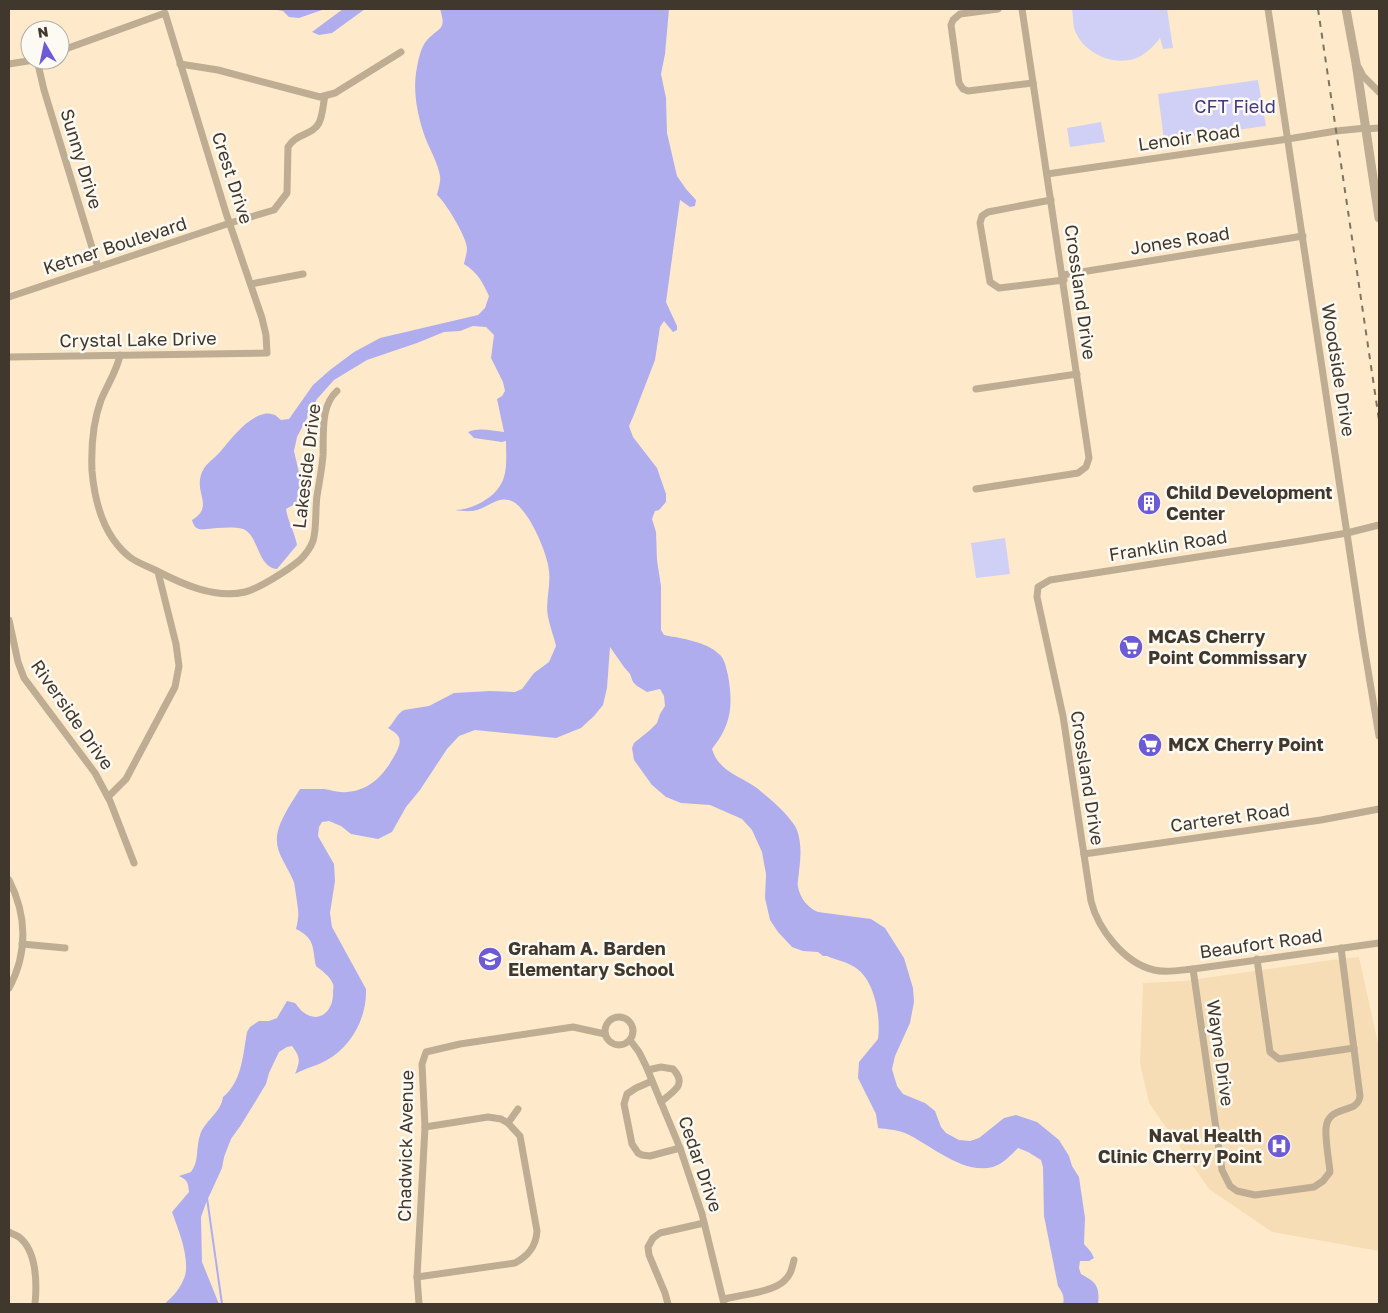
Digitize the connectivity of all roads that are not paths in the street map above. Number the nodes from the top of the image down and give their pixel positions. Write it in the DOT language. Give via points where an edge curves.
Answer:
graph roads {
  1 [pos="998,9"];
  2 [pos="1022,9"];
  3 [pos="1268,9"];
  4 [pos="1346,9"];
  5 [pos="70,48"];
  6 [pos="402,52"];
  7 [pos="1356,63"];
  8 [pos="180,64"];
  9 [pos="38,70"];
  10 [pos="1033,83"];
  11 [pos="1379,92"];
  12 [pos="325,96"];
  13 [pos="1379,128"];
  14 [pos="1366,129"];
  15 [pos="1288,139"];
  16 [pos="1047,174"];
  17 [pos="1051,200"];
  18 [pos="1379,218"];
  19 [pos="230,223"];
  20 [pos="1303,236"];
  21 [pos="98,267"];
  22 [pos="303,274"];
  23 [pos="1063,278"];
  24 [pos="251,284"];
  25 [pos="9,297"];
  26 [pos="267,353"];
  27 [pos="120,355"];
  28 [pos="9,357"];
  29 [pos="1077,374"];
  30 [pos="976,389"];
  31 [pos="337,391"];
  32 [pos="976,489"];
  33 [pos="1379,525"];
  34 [pos="1347,532"];
  35 [pos="158,572"];
  36 [pos="1050,580"];
  37 [pos="9,620"];
  38 [pos="1379,736"];
  39 [pos="108,797"];
  40 [pos="1379,809"];
  41 [pos="1084,854"];
  42 [pos="134,863"];
  43 [pos="9,880"];
  44 [pos="1379,943"];
  45 [pos="22,944"];
  46 [pos="65,948"];
  47 [pos="1341,948"];
  48 [pos="1257,959"];
  49 [pos="1146,967"];
  50 [pos="1193,969"];
  51 [pos="9,988"];
  52 [pos="605,1034"];
  53 [pos="630,1040"];
  54 [pos="1354,1048"];
  55 [pos="648,1070"];
  56 [pos="652,1082"];
  57 [pos="661,1102"];
  58 [pos="518,1109"];
  59 [pos="508,1123"];
  60 [pos="425,1128"];
  61 [pos="680,1148"];
  62 [pos="704,1222"];
  63 [pos="9,1232"];
  64 [pos="794,1260"];
  65 [pos="417,1277"];
  66 [pos="724,1302"];
  67 [pos="35,1304"];
  68 [pos="419,1304"];
  69 [pos="668,1304"];
  1 -- 10 [label="street" via="960,14 953,20 951,26 959,83 968,92"];
  2 -- 10 [label="street, Crossland Drive"];
  3 -- 15 [label="street, Woodside Drive"];
  4 -- 7 [label="street"];
  5 -- 8 [label="street, Crest Drive" via="165,13"];
  6 -- 12 [label="street"];
  7 -- 11 [label="street" via="1362,76"];
  7 -- 14 [label="street"];
  8 -- 12 [label="street"];
  8 -- 19 [label="street, Crest Drive"];
  9 -- 21 [label="street, Sunny Drive"];
  10 -- 16 [label="street, Crossland Drive"];
  12 -- 19 [label="street, Ketner Boulevard" via="319,122 309,133 291,140 288,147 287,193 274,210"];
  13 -- 14 [label="street, Lenoir Road"];
  14 -- 15 [label="street, Lenoir Road"];
  14 -- 18 [label="street"];
  15 -- 16 [label="street, Lenoir Road"];
  15 -- 20 [label="street, Woodside Drive"];
  16 -- 17 [label="street, Crossland Drive"];
  17 -- 23 [label="street, Crossland Drive"];
  17 -- 23 [label="street, Jones Road" via="988,212 982,216 980,224 990,282 994,285 999,288"];
  19 -- 21 [label="street, Ketner Boulevard"];
  19 -- 24 [label="street, Crest Drive"];
  20 -- 23 [label="street, Jones Road"];
  20 -- 34 [label="street, Woodside Drive"];
  21 -- 25 [label="street, Ketner Boulevard"];
  22 -- 24 [label="street"];
  23 -- 29 [label="street, Crossland Drive"];
  24 -- 26 [label="street, Crest Drive" via="266,335"];
  26 -- 27 [label="street, Crystal Lake Drive"];
  27 -- 28 [label="street, Crystal Lake Drive"];
  27 -- 35 [label="street, Lakeside Drive" via="96,419 92,453 95,490 113,540 133,559"];
  29 -- 30 [label="street"];
  29 -- 32 [label="street, Crossland Drive" via="1089,453 1086,468 1078,473"];
  31 -- 35 [label="street, Lakeside Drive" via="327,404 325,413 313,540 302,558 270,581 242,592 203,590"];
  33 -- 34 [label="street, Franklin Road"];
  34 -- 36 [label="street, Franklin Road"];
  34 -- 38 [label="street, Woodside Drive"];
  35 -- 39 [label="street, Riverside Drive" via="176,644 179,666 175,686 130,773"];
  36 -- 41 [label="street, Crossland Drive" via="1038,587 1037,597 1063,716"];
  37 -- 39 [label="street, Riverside Drive" via="24,678 95,772"];
  39 -- 42 [label="street, Riverside Drive"];
  40 -- 41 [label="street, Carteret Road"];
  41 -- 49 [label="street, Crossland Drive" via="1091,900 1098,920 1116,945"];
  43 -- 45 [label="street" via="20,907 24,930"];
  44 -- 47 [label="street, Beaufort Road"];
  45 -- 46 [label="street"];
  45 -- 51 [label="street" via="19,966"];
  47 -- 48 [label="street, Beaufort Road"];
  47 -- 54 [label="street"];
  48 -- 50 [label="street, Beaufort Road"];
  48 -- 54 [label="street" via="1270,1052 1279,1059"];
  49 -- 50 [label="street, Beaufort Road" via="1163,971"];
  50 -- 54 [label="street, Wayne Drive" via="1222,1170 1236,1191 1255,1194 1314,1187 1323,1181 1330,1172 1326,1127 1329,1120 1335,1112 1356,1106 1360,1101"];
  52 -- 53 [label="street" via="617,1045"];
  52 -- 53 [label="street, Cedar Drive" via="610,1020 623,1017 633,1026"];
  52 -- 60 [label="street, Chadwick Avenue" via="573,1027 426,1052 422,1064"];
  53 -- 55 [label="street, Cedar Drive"];
  55 -- 56 [label="street, Cedar Drive"];
  55 -- 57 [label="street" via="661,1067 673,1069 678,1074 679,1086"];
  56 -- 57 [label="street, Cedar Drive"];
  56 -- 61 [label="street" via="627,1094 624,1104 632,1144 638,1153 650,1156"];
  57 -- 61 [label="street, Cedar Drive"];
  58 -- 59 [label="street"];
  59 -- 60 [label="street" via="488,1117"];
  59 -- 65 [label="street" via="520,1136 537,1242 531,1252 515,1263"];
  60 -- 65 [label="street, Chadwick Avenue"];
  61 -- 62 [label="street, Cedar Drive"];
  62 -- 66 [label="street, Cedar Drive"];
  62 -- 69 [label="street" via="660,1233 648,1247"];
  63 -- 67 [label="street" via="19,1237 33,1257"];
  64 -- 66 [label="street" via="791,1272 773,1289"];
  65 -- 68 [label="street, Chadwick Avenue"];
}
